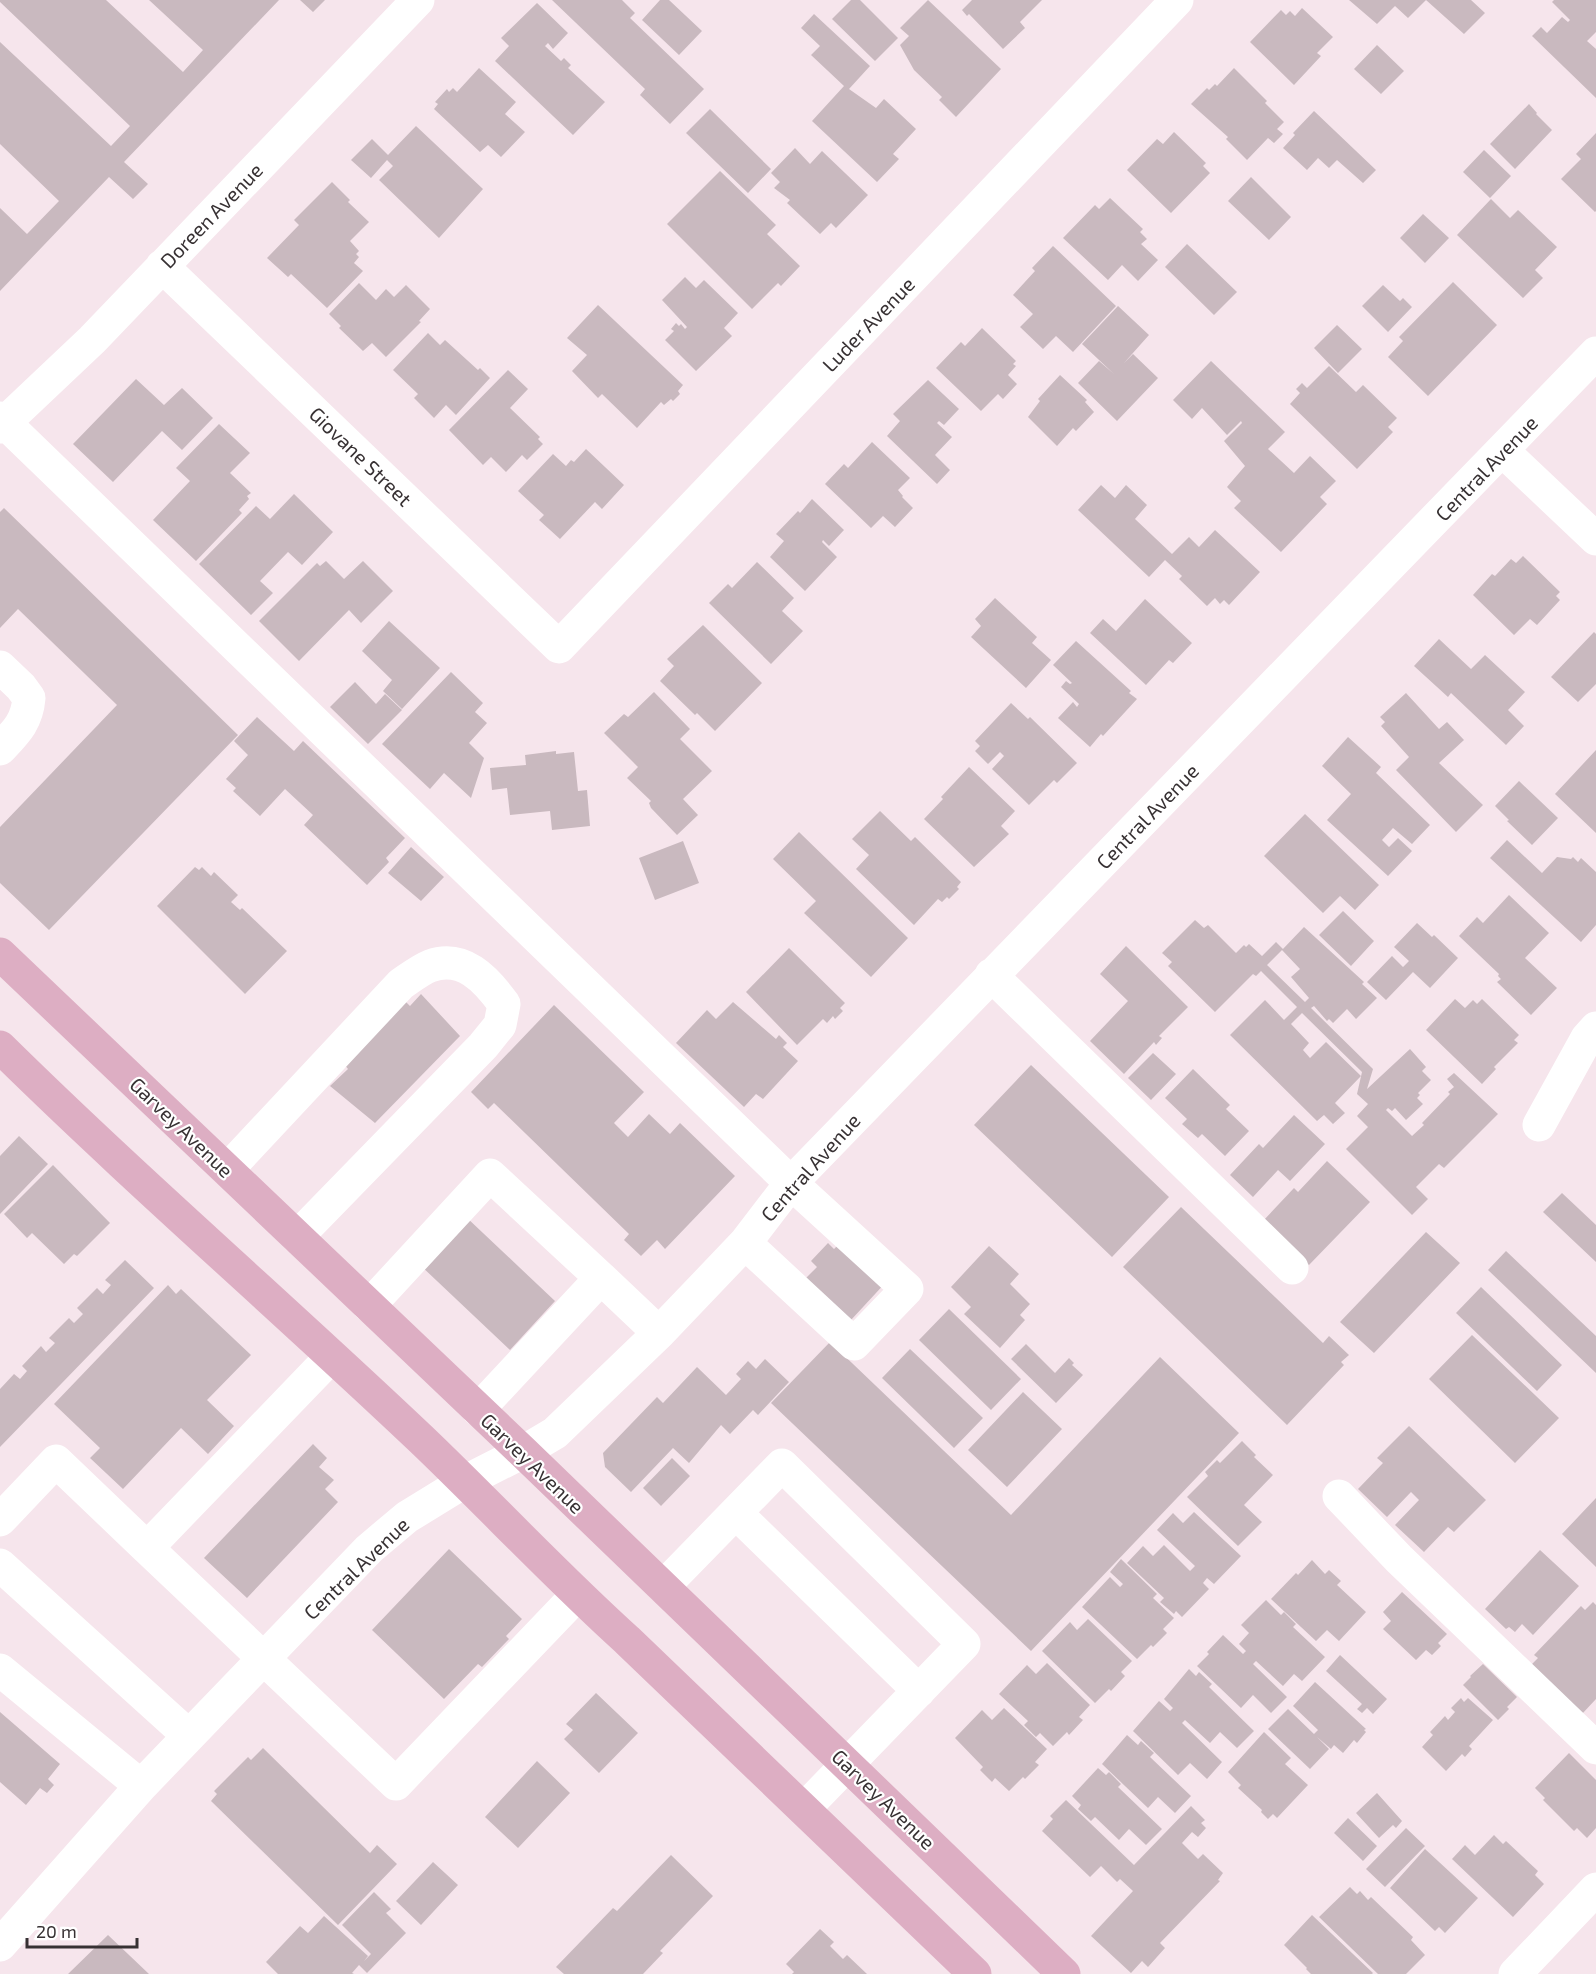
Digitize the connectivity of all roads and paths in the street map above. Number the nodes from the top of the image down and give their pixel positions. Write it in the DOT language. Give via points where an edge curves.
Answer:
graph roads {
  1 [pos="418,0"];
  2 [pos="1177,0"];
  3 [pos="162,266"];
  4 [pos="1596,353"];
  5 [pos="1,422"];
  6 [pos="1503,451"];
  7 [pos="1596,539"];
  8 [pos="559,647"];
  9 [pos="0,667"];
  10 [pos="0,748"];
  11 [pos="0,954"];
  12 [pos="991,975"];
  13 [pos="1596,1028"];
  14 [pos="0,1047"];
  15 [pos="1539,1125"];
  16 [pos="227,1170"];
  17 [pos="790,1183"];
  18 [pos="297,1237"];
  19 [pos="745,1243"];
  20 [pos="1292,1268"];
  21 [pos="601,1278"];
  22 [pos="369,1306"];
  23 [pos="659,1333"];
  24 [pos="331,1357"];
  25 [pos="478,1410"];
  26 [pos="523,1452"];
  27 [pos="464,1482"];
  28 [pos="1338,1496"];
  29 [pos="736,1514"];
  30 [pos="0,1520"];
  31 [pos="147,1548"];
  32 [pos="0,1565"];
  33 [pos="663,1587"];
  34 [pos="577,1595"];
  35 [pos="264,1658"];
  36 [pos="0,1670"];
  37 [pos="919,1691"];
  38 [pos="189,1736"];
  39 [pos="1596,1748"];
  40 [pos="847,1764"];
  41 [pos="141,1786"];
  42 [pos="804,1809"];
  43 [pos="1596,1889"];
  44 [pos="0,1945"];
  45 [pos="975,1974"];
  46 [pos="1064,1974"];
  47 [pos="1515,1974"];
  1 -- 3 [label="street, Doreen Avenue"];
  2 -- 8 [label="street, Luder Avenue"];
  3 -- 5 [label="street, Doreen Avenue" via="92,340"];
  3 -- 8 [label="street, Giovane Street"];
  4 -- 6 [label="street, Central Avenue"];
  5 -- 17 [label="street"];
  6 -- 7 [label="street"];
  6 -- 12 [label="street, Central Avenue"];
  9 -- 10 [label="street" via="29,698 28,712 19,729"];
  11 -- 16 [label="main road, Garvey Avenue"];
  12 -- 17 [label="street, Central Avenue"];
  12 -- 20 [label="street"];
  13 -- 15 [label="street"];
  14 -- 24 [label="main road"];
  16 -- 18 [label="main road, Garvey Avenue"];
  16 -- 18 [label="street" via="401,984 429,967 452,962 473,971 493,989 504,1004 500,1025"];
  17 -- 19 [label="street, Central Avenue"];
  17 -- 19 [label="street" via="907,1290 854,1344"];
  18 -- 22 [label="main road, Garvey Avenue"];
  19 -- 23 [label="street, Central Avenue"];
  21 -- 22 [label="street" via="490,1175"];
  21 -- 23 [label="street"];
  21 -- 25 [label="street"];
  22 -- 25 [label="main road, Garvey Avenue"];
  23 -- 26 [label="street, Central Avenue" via="555,1433"];
  24 -- 27 [label="main road"];
  24 -- 31 [label="street"];
  25 -- 26 [label="main road, Garvey Avenue"];
  26 -- 27 [label="street, Central Avenue"];
  26 -- 33 [label="main road, Garvey Avenue"];
  27 -- 34 [label="main road"];
  27 -- 35 [label="street, Central Avenue" via="407,1517 369,1549"];
  28 -- 39 [label="street"];
  29 -- 33 [label="street"];
  29 -- 37 [label="street"];
  29 -- 37 [label="street" via="782,1465 964,1644"];
  30 -- 31 [label="street" via="56,1461"];
  31 -- 35 [label="street"];
  32 -- 38 [label="street"];
  33 -- 40 [label="main road, Garvey Avenue"];
  34 -- 35 [label="street" via="396,1784"];
  34 -- 42 [label="main road"];
  35 -- 38 [label="street, Central Avenue"];
  36 -- 41 [label="street"];
  37 -- 40 [label="street"];
  38 -- 41 [label="street, Central Avenue"];
  40 -- 42 [label="street"];
  40 -- 46 [label="main road, Garvey Avenue"];
  41 -- 44 [label="street, Central Avenue"];
  42 -- 45 [label="main road"];
  43 -- 47 [label="street"];
}
